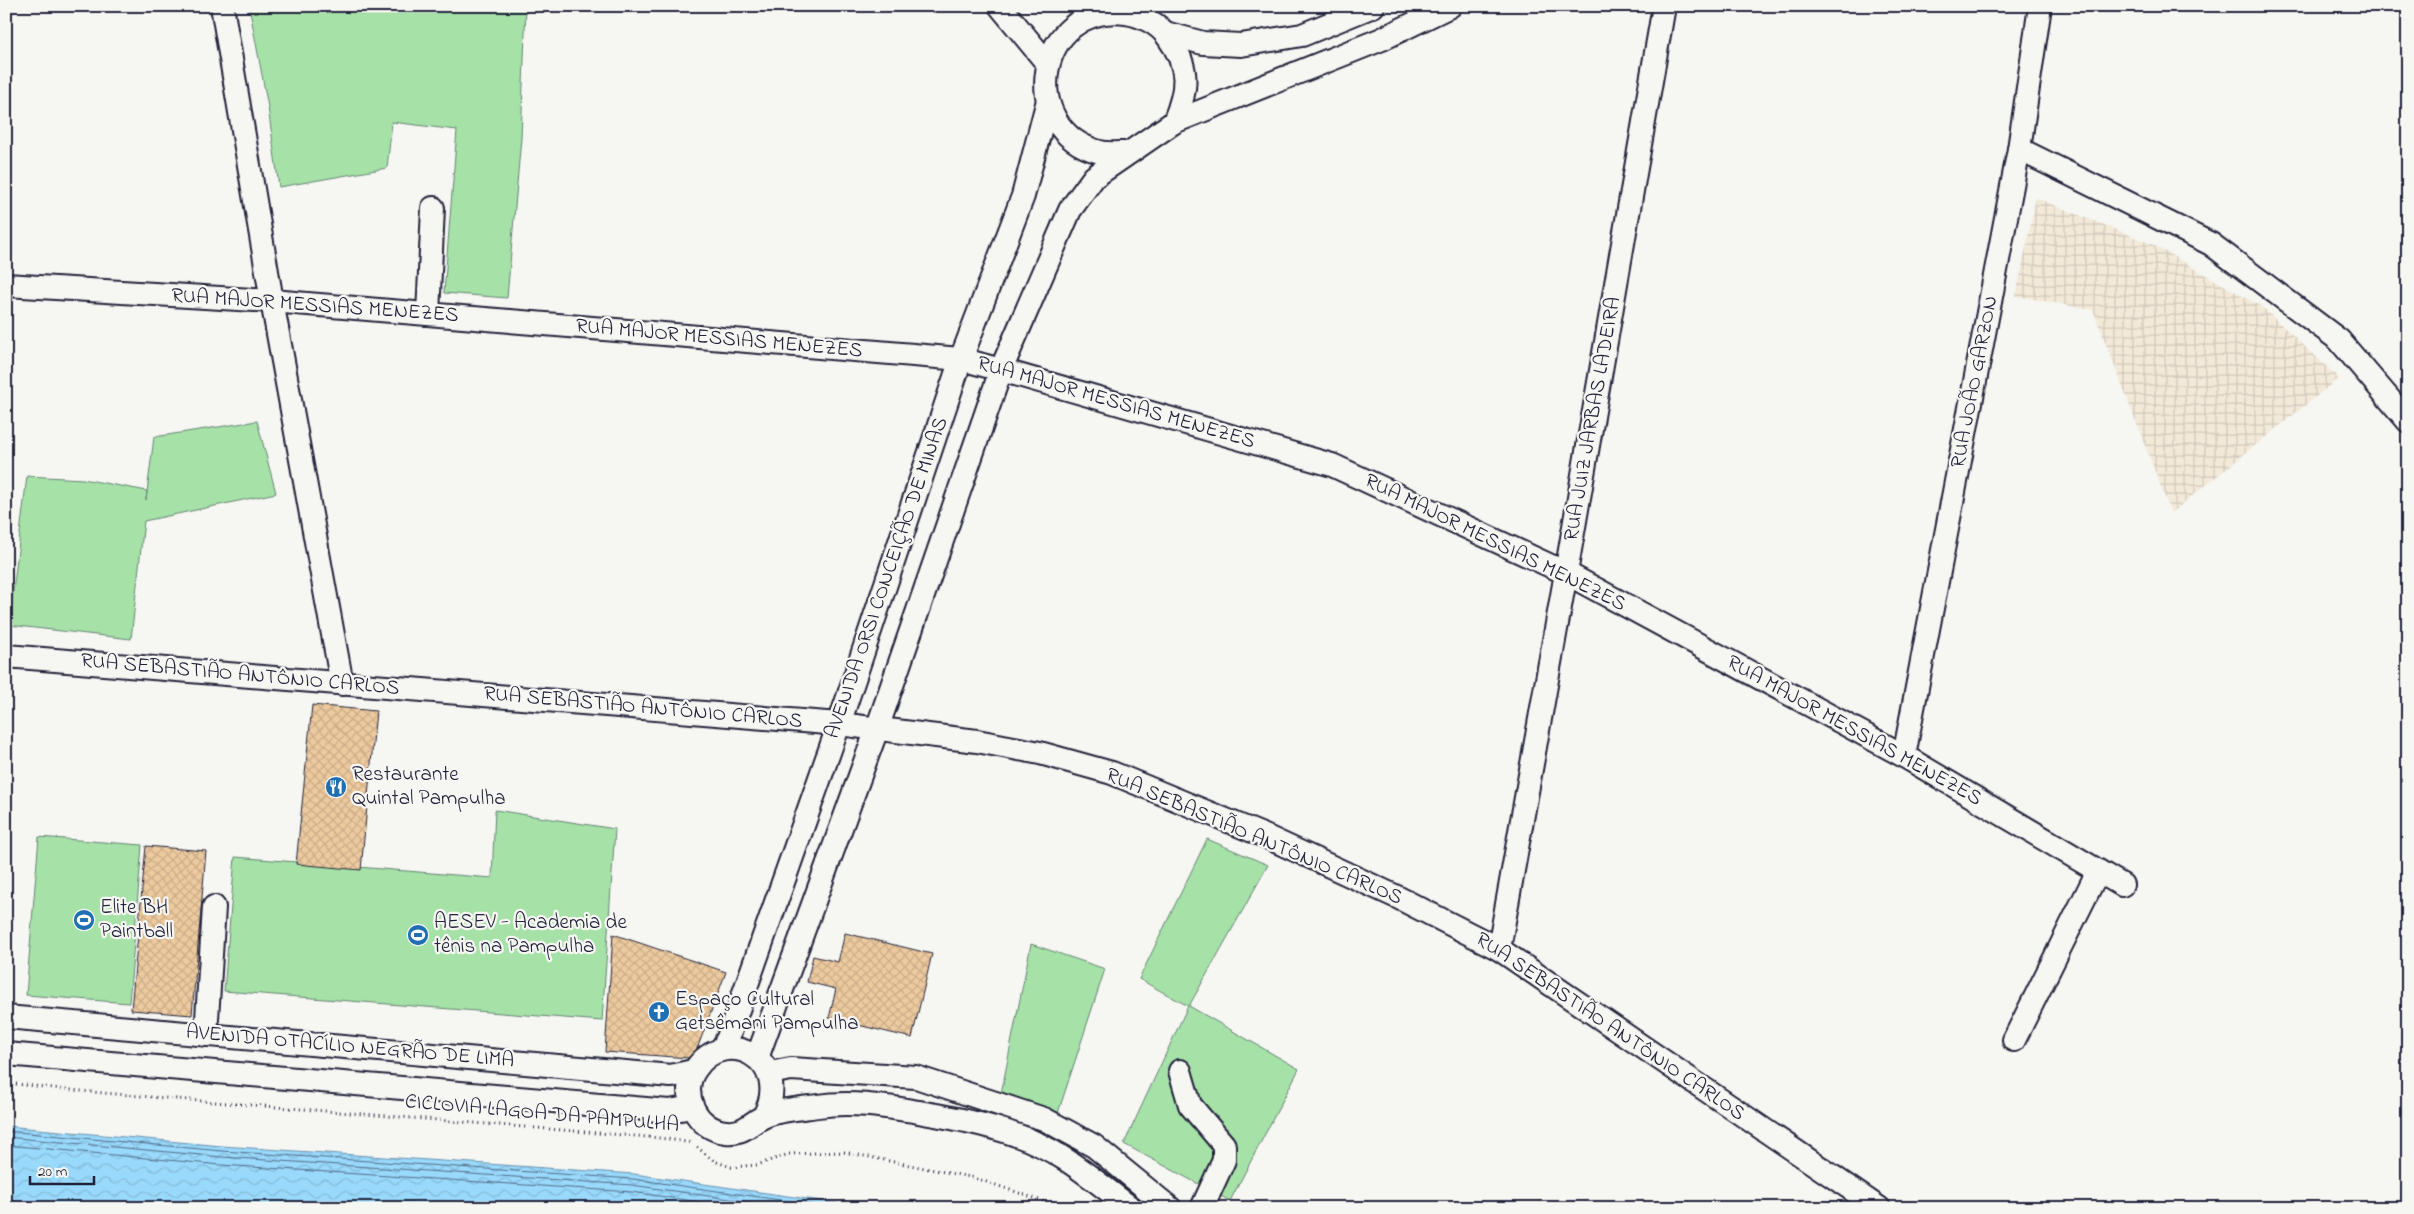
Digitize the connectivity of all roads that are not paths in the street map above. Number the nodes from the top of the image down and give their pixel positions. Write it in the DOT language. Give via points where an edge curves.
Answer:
graph roads {
  1 [pos="222,6"];
  2 [pos="1000,6"];
  3 [pos="1373,6"];
  4 [pos="1450,6"];
  5 [pos="1664,6"];
  6 [pos="2040,6"];
  7 [pos="1086,10"];
  8 [pos="1165,33"];
  9 [pos="1047,63"];
  10 [pos="1047,104"];
  11 [pos="1174,122"];
  12 [pos="2018,149"];
  13 [pos="1126,153"];
  14 [pos="433,208"];
  15 [pos="6,285"];
  16 [pos="272,301"];
  17 [pos="428,314"];
  18 [pos="961,359"];
  19 [pos="1001,370"];
  20 [pos="2408,421"];
  21 [pos="1566,573"];
  22 [pos="6,656"];
  23 [pos="342,684"];
  24 [pos="839,724"];
  25 [pos="877,729"];
  26 [pos="1904,756"];
  27 [pos="2098,871"];
  28 [pos="2122,885"];
  29 [pos="214,907"];
  30 [pos="1499,949"];
  31 [pos="6,1017"];
  32 [pos="206,1035"];
  33 [pos="2014,1040"];
  34 [pos="721,1050"];
  35 [pos="6,1054"];
  36 [pos="763,1066"];
  37 [pos="693,1071"];
  38 [pos="1180,1071"];
  39 [pos="692,1107"];
  40 [pos="764,1116"];
  41 [pos="1131,1208"];
  42 [pos="1170,1208"];
  43 [pos="1202,1208"];
  44 [pos="1879,1208"];
  1 -- 16 [label="street"];
  2 -- 9 [label="street"];
  3 -- 8 [label="street" via="1302,35 1241,45 1203,43"];
  4 -- 11 [label="street" via="1382,39"];
  5 -- 21 [label="street, RUA JUIZ JARBAS LADEIRA"];
  6 -- 12 [label="street, RUA JOÃO GARZON"];
  7 -- 8 [label="street" via="1133,14 1150,21"];
  7 -- 9 [label="street" via="1079,21 1065,32"];
  8 -- 11 [label="street" via="1179,52 1185,76 1183,100"];
  9 -- 10 [label="street"];
  10 -- 13 [label="street" via="1059,127 1078,144 1101,153"];
  10 -- 18 [label="street, AVENIDA ORSI CONCEIÇÃO DE MINAS" via="1023,196"];
  11 -- 13 [label="street"];
  12 -- 20 [label="street" via="2211,244 2338,340"];
  12 -- 26 [label="street, RUA JOÃO GARZON"];
  13 -- 19 [label="street, AVENIDA ORSI CONCEIÇÃO DE MINAS" via="1094,177 1070,210"];
  14 -- 17 [label="street"];
  15 -- 16 [label="street, RUA MAJOR MESSIAS MENEZES"];
  16 -- 17 [label="street, RUA MAJOR MESSIAS MENEZES"];
  16 -- 23 [label="street"];
  17 -- 18 [label="street, RUA MAJOR MESSIAS MENEZES"];
  18 -- 19 [label="street, RUA MAJOR MESSIAS MENEZES"];
  18 -- 24 [label="street, AVENIDA ORSI CONCEIÇÃO DE MINAS"];
  19 -- 21 [label="street, RUA MAJOR MESSIAS MENEZES" via="1332,465"];
  19 -- 25 [label="street, AVENIDA ORSI CONCEIÇÃO DE MINAS"];
  21 -- 26 [label="street, RUA MAJOR MESSIAS MENEZES"];
  21 -- 30 [label="street, RUA JUIZ JARBAS LADEIRA"];
  22 -- 23 [label="street, RUA SEBASTIÃO ANTÔNIO CARLOS"];
  23 -- 24 [label="street, RUA SEBASTIÃO ANTÔNIO CARLOS"];
  24 -- 25 [label="street, RUA SEBASTIÃO ANTÔNIO CARLOS"];
  24 -- 34 [label="street, AVENIDA ORSI CONCEIÇÃO DE MINAS"];
  25 -- 30 [label="street, RUA SEBASTIÃO ANTÔNIO CARLOS" via="1040,753 1112,773 1267,837"];
  25 -- 36 [label="street, AVENIDA ORSI CONCEIÇÃO DE MINAS"];
  26 -- 27 [label="street, RUA MAJOR MESSIAS MENEZES"];
  27 -- 28 [label="street, RUA MAJOR MESSIAS MENEZES"];
  27 -- 33 [label="street"];
  29 -- 32 [label="street"];
  30 -- 44 [label="street, RUA SEBASTIÃO ANTÔNIO CARLOS"];
  31 -- 32 [label="street, AVENIDA OTACÍLIO NEGRÃO DE LIMA"];
  32 -- 37 [label="street, AVENIDA OTACÍLIO NEGRÃO DE LIMA" via="671,1076"];
  34 -- 36 [label="street" via="746,1052"];
  34 -- 37 [label="street" via="710,1054"];
  35 -- 39 [label="street, AVENIDA OTACÍLIO NEGRÃO DE LIMA" via="669,1111"];
  36 -- 40 [label="street" via="772,1092"];
  36 -- 42 [label="street" via="916,1077 1044,1119 1094,1146"];
  37 -- 39 [label="street" via="689,1095"];
  38 -- 43 [label="street" via="1190,1105 1224,1145 1224,1160"];
  39 -- 40 [label="street" via="704,1124 724,1132 745,1130"];
  40 -- 41 [label="street" via="820,1105 872,1105 965,1120 1018,1135 1068,1161"];
}
